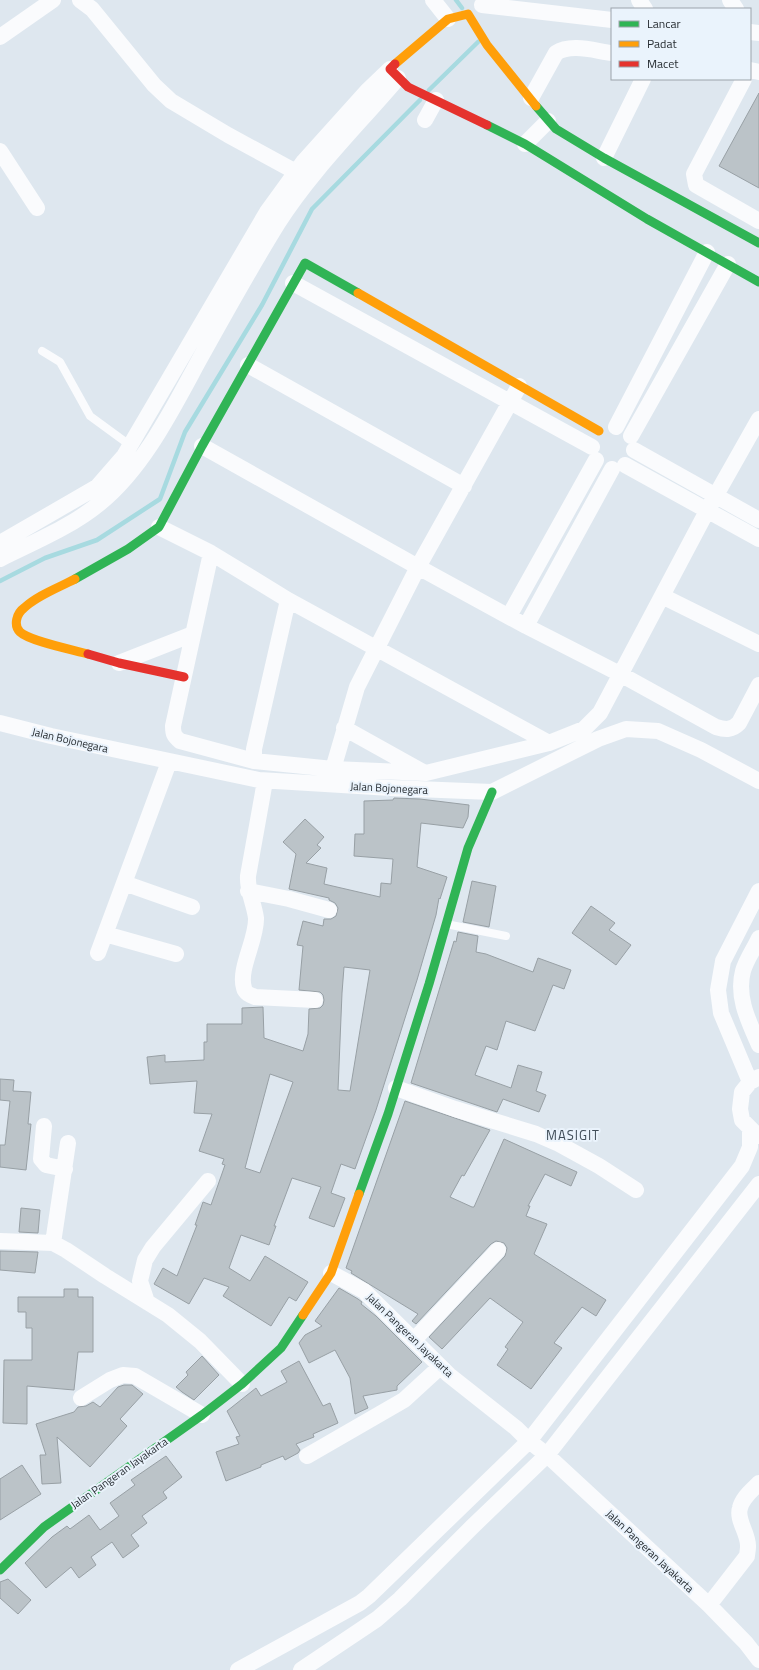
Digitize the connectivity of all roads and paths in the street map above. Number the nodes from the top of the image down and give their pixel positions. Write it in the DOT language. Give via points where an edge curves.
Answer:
graph roads {
  1 [pos="53,0"];
  2 [pos="80,0"];
  3 [pos="433,0"];
  4 [pos="480,3"];
  5 [pos="462,17"];
  6 [pos="611,20"];
  7 [pos="0,37"];
  8 [pos="611,53"];
  9 [pos="399,78"];
  10 [pos="643,80"];
  11 [pos="743,80"];
  12 [pos="431,98"];
  13 [pos="531,98"];
  14 [pos="425,120"];
  15 [pos="548,120"];
  16 [pos="525,144"];
  17 [pos="0,151"];
  18 [pos="604,158"];
  19 [pos="300,166"];
  20 [pos="317,172"];
  21 [pos="37,208"];
  22 [pos="759,221"];
  23 [pos="759,243"];
  24 [pos="707,252"];
  25 [pos="728,264"];
  26 [pos="759,282"];
  27 [pos="293,283"];
  28 [pos="42,351"];
  29 [pos="248,364"];
  30 [pos="519,386"];
  31 [pos="510,402"];
  32 [pos="759,419"];
  33 [pos="616,427"];
  34 [pos="600,431"];
  35 [pos="633,443"];
  36 [pos="131,446"];
  37 [pos="202,446"];
  38 [pos="594,453"];
  39 [pos="618,467"];
  40 [pos="111,471"];
  41 [pos="122,482"];
  42 [pos="464,486"];
  43 [pos="715,496"];
  44 [pos="706,511"];
  45 [pos="759,520"];
  46 [pos="159,527"];
  47 [pos="759,539"];
  48 [pos="0,543"];
  49 [pos="211,553"];
  50 [pos="0,559"];
  51 [pos="418,567"];
  52 [pos="662,596"];
  53 [pos="288,600"];
  54 [pos="510,616"];
  55 [pos="526,626"];
  56 [pos="194,634"];
  57 [pos="759,644"];
  58 [pos="375,649"];
  59 [pos="119,663"];
  60 [pos="620,674"];
  61 [pos="184,677"];
  62 [pos="759,685"];
  63 [pos="0,723"];
  64 [pos="344,728"];
  65 [pos="548,743"];
  66 [pos="254,761"];
  67 [pos="169,762"];
  68 [pos="333,769"];
  69 [pos="426,773"];
  70 [pos="265,781"];
  71 [pos="759,781"];
  72 [pos="492,792"];
  73 [pos="124,883"];
  74 [pos="248,891"];
  75 [pos="759,891"];
  76 [pos="192,907"];
  77 [pos="329,910"];
  78 [pos="446,924"];
  79 [pos="105,934"];
  80 [pos="506,936"];
  81 [pos="759,938"];
  82 [pos="98,953"];
  83 [pos="176,954"];
  84 [pos="315,1000"];
  85 [pos="759,1045"];
  86 [pos="755,1080"];
  87 [pos="396,1088"];
  88 [pos="44,1126"];
  89 [pos="754,1133"];
  90 [pos="68,1143"];
  91 [pos="65,1169"];
  92 [pos="208,1181"];
  93 [pos="759,1184"];
  94 [pos="636,1190"];
  95 [pos="0,1241"];
  96 [pos="53,1243"];
  97 [pos="498,1250"];
  98 [pos="331,1273"];
  99 [pos="147,1302"];
  100 [pos="414,1340"];
  101 [pos="440,1367"];
  102 [pos="242,1384"];
  103 [pos="81,1398"];
  104 [pos="202,1415"];
  105 [pos="529,1441"];
  106 [pos="547,1455"];
  107 [pos="307,1456"];
  108 [pos="759,1483"];
  109 [pos="0,1570"];
  110 [pos="709,1605"];
  111 [pos="759,1660"];
  112 [pos="238,1670"];
  113 [pos="301,1670"];
  1 -- 7 [label="street"];
  2 -- 19 [label="street" via="92,10 154,85 172,101 228,135"];
  3 -- 5 [label="street"];
  4 -- 5 [label="street"];
  4 -- 6 [label="street"];
  5 -- 9 [label="street"];
  5 -- 13 [label="street"];
  8 -- 13 [label="street" via="576,48 562,49 556,53"];
  9 -- 12 [label="street"];
  9 -- 19 [label="street" via="367,91"];
  9 -- 20 [label="street"];
  10 -- 18 [label="street"];
  11 -- 22 [label="street" via="694,174 694,180 696,185"];
  12 -- 14 [label="street"];
  12 -- 16 [label="street"];
  13 -- 15 [label="street"];
  15 -- 16 [label="street"];
  15 -- 18 [label="street" via="556,129"];
  16 -- 24 [label="street" via="647,219"];
  17 -- 21 [label="street"];
  18 -- 23 [label="street"];
  19 -- 20 [label="street"];
  19 -- 36 [label="street" via="267,212"];
  20 -- 41 [label="street" via="278,223 160,429"];
  24 -- 25 [label="street"];
  24 -- 33 [label="street"];
  25 -- 26 [label="street"];
  25 -- 35 [label="street"];
  27 -- 29 [label="street"];
  27 -- 30 [label="street" via="305,263"];
  27 -- 31 [label="street"];
  28 -- 36 [label="lane" via="60,362 90,416"];
  29 -- 37 [label="street"];
  29 -- 42 [label="street"];
  30 -- 31 [label="street"];
  30 -- 34 [label="street"];
  31 -- 38 [label="street"];
  31 -- 42 [label="street"];
  32 -- 43 [label="street"];
  33 -- 34 [label="street"];
  33 -- 35 [label="street" via="626,431"];
  34 -- 38 [label="street" via="595,436"];
  35 -- 39 [label="street" via="632,457"];
  35 -- 43 [label="street"];
  36 -- 40 [label="street"];
  37 -- 46 [label="street"];
  37 -- 51 [label="street"];
  38 -- 39 [label="street" via="602,466"];
  38 -- 54 [label="street"];
  39 -- 44 [label="street"];
  39 -- 55 [label="street"];
  40 -- 41 [label="street"];
  40 -- 48 [label="street" via="97,487"];
  41 -- 50 [label="street" via="101,503 79,519"];
  42 -- 51 [label="street"];
  43 -- 44 [label="street"];
  43 -- 45 [label="street"];
  44 -- 47 [label="street"];
  44 -- 52 [label="street"];
  46 -- 49 [label="street"];
  46 -- 59 [label="street" via="103,564 32,602 17,616 16,624 20,632 36,640"];
  49 -- 53 [label="street"];
  49 -- 56 [label="street"];
  51 -- 54 [label="street"];
  51 -- 58 [label="street"];
  52 -- 57 [label="street"];
  52 -- 60 [label="street"];
  53 -- 58 [label="street"];
  53 -- 66 [label="street" via="254,749"];
  54 -- 55 [label="street"];
  55 -- 60 [label="street"];
  56 -- 59 [label="street"];
  56 -- 61 [label="street"];
  58 -- 64 [label="street" via="357,687"];
  58 -- 65 [label="street"];
  59 -- 61 [label="street"];
  60 -- 62 [label="street" via="725,730 734,728 739,722"];
  60 -- 65 [label="street" via="600,713 584,729"];
  61 -- 66 [label="street" via="173,726 174,737 180,742"];
  63 -- 67 [label="street, Jalan Bojonegara"];
  64 -- 68 [label="street"];
  64 -- 69 [label="street"];
  65 -- 69 [label="street"];
  66 -- 68 [label="street"];
  67 -- 70 [label="street, Jalan Bojonegara"];
  67 -- 73 [label="street"];
  68 -- 69 [label="street"];
  70 -- 72 [label="street, Jalan Bojonegara"];
  70 -- 74 [label="street" via="248,876"];
  71 -- 72 [label="street, Jalan Bojonegara" via="700,750 658,732 626,729 598,739"];
  72 -- 78 [label="street" via="468,848"];
  73 -- 76 [label="street"];
  73 -- 79 [label="street"];
  74 -- 77 [label="street"];
  74 -- 84 [label="street" via="256,925 244,974 244,989 255,997"];
  75 -- 86 [label="street" via="723,961 718,990 720,1013"];
  78 -- 80 [label="lane"];
  78 -- 87 [label="street"];
  79 -- 82 [label="street"];
  79 -- 83 [label="street"];
  81 -- 85 [label="street" via="743,970 740,988 746,1014"];
  86 -- 89 [label="street" via="742,1092 740,1109 742,1120"];
  87 -- 94 [label="street" via="536,1134 599,1166"];
  87 -- 98 [label="street"];
  88 -- 91 [label="street" via="41,1159 46,1165"];
  89 -- 105 [label="street" via="742,1166"];
  90 -- 91 [label="street"];
  91 -- 96 [label="street"];
  92 -- 99 [label="street" via="145,1260 140,1281"];
  93 -- 106 [label="street"];
  95 -- 96 [label="street"];
  96 -- 99 [label="street"];
  97 -- 100 [label="street"];
  98 -- 100 [label="street, Jalan Pangeran Jayakarta" via="364,1290"];
  98 -- 102 [label="street, Jalan Pangeran Jayakarta" via="281,1348"];
  99 -- 102 [label="street" via="200,1341"];
  100 -- 101 [label="street, Jalan Pangeran Jayakarta"];
  101 -- 105 [label="street, Jalan Pangeran Jayakarta"];
  101 -- 107 [label="street" via="404,1400"];
  102 -- 104 [label="street, Jalan Pangeran Jayakarta"];
  103 -- 104 [label="street" via="117,1377 135,1376"];
  104 -- 109 [label="street, Jalan Pangeran Jayakarta" via="44,1527"];
  105 -- 106 [label="street, Jalan Pangeran Jayakarta"];
  105 -- 112 [label="street" via="369,1596"];
  106 -- 110 [label="street, Jalan Pangeran Jayakarta"];
  106 -- 113 [label="street" via="400,1600 378,1619"];
  108 -- 110 [label="street" via="739,1509 747,1537 746,1556"];
  110 -- 111 [label="street, Jalan Pangeran Jayakarta"];
}
